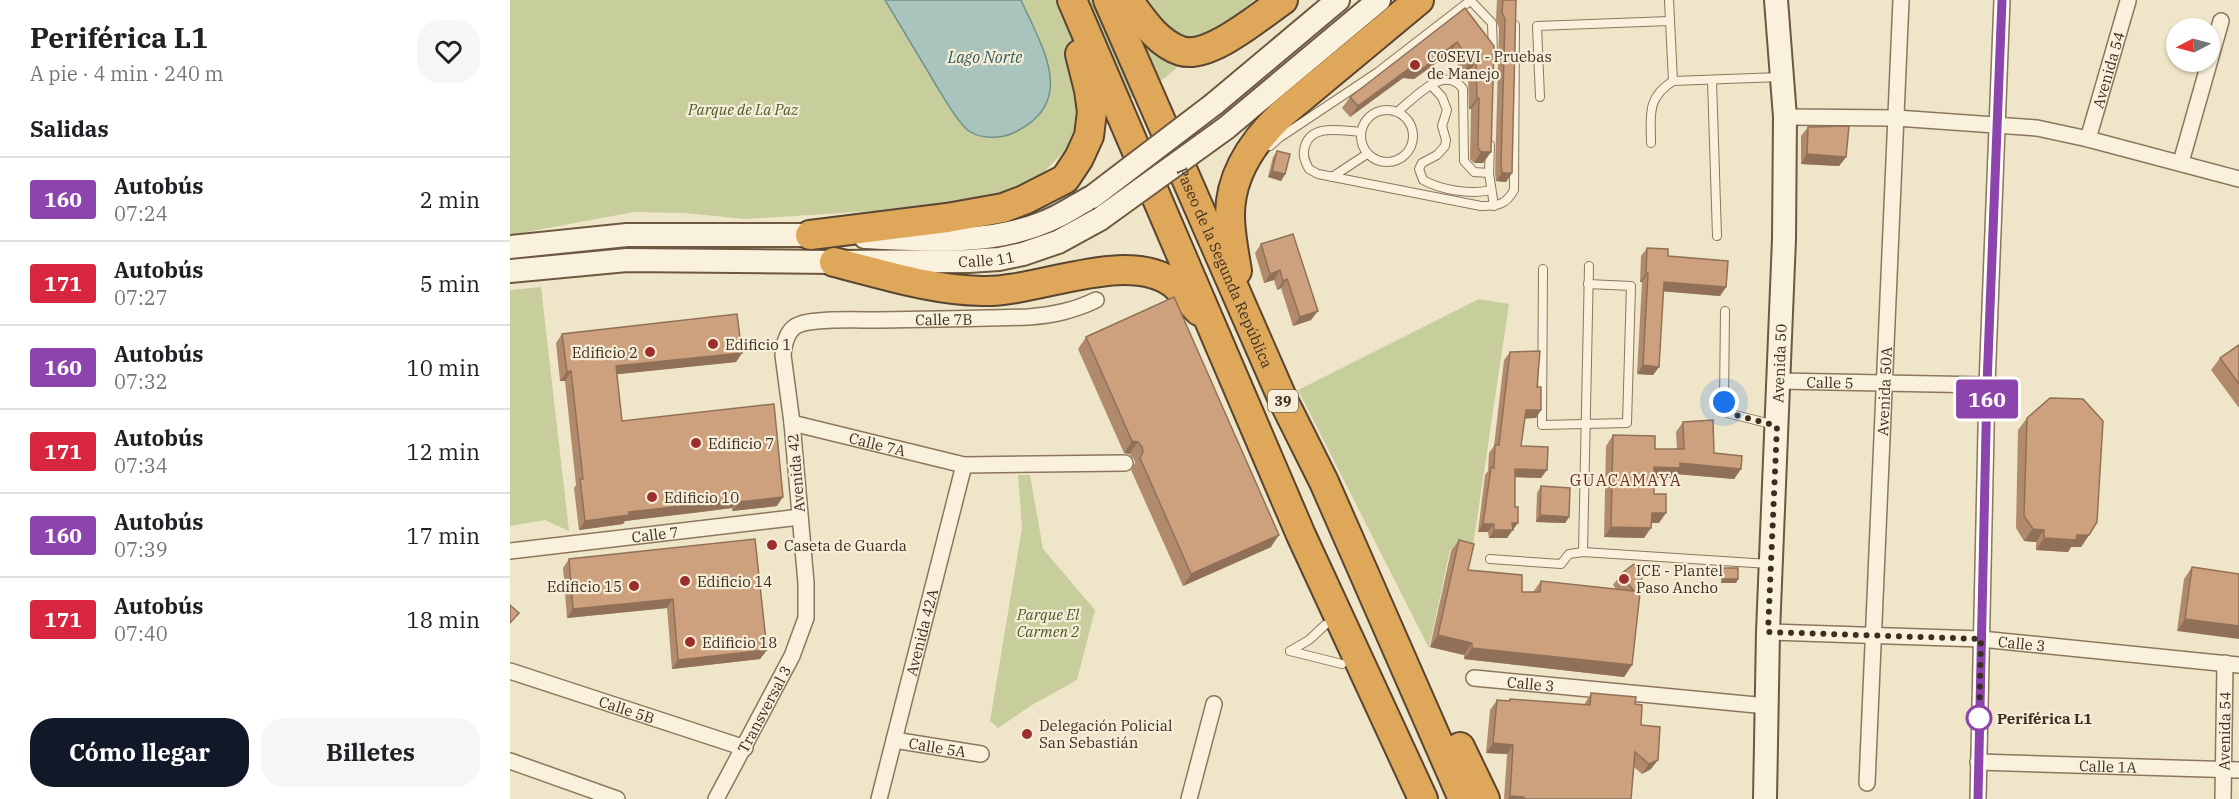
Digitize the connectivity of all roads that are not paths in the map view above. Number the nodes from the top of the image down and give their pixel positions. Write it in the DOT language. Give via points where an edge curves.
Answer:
graph roads {
  1 [pos="1066,0"];
  2 [pos="1072,0"];
  3 [pos="1108,0"];
  4 [pos="1128,0"];
  5 [pos="1283,0"];
  6 [pos="1338,0"];
  7 [pos="1379,0"];
  8 [pos="1419,0"];
  9 [pos="1471,0"];
  10 [pos="1669,0"];
  11 [pos="1767,0"];
  12 [pos="1776,0"];
  13 [pos="1901,0"];
  14 [pos="2002,0"];
  15 [pos="2128,1"];
  16 [pos="1516,12"];
  17 [pos="1670,21"];
  18 [pos="2221,21"];
  19 [pos="1779,40"];
  20 [pos="1493,62"];
  21 [pos="1782,77"];
  22 [pos="1712,80"];
  23 [pos="1673,81"];
  24 [pos="1431,85"];
  25 [pos="1540,97"];
  26 [pos="1397,112"];
  27 [pos="1785,117"];
  28 [pos="1896,118"];
  29 [pos="1996,125"];
  30 [pos="1361,132"];
  31 [pos="2088,139"];
  32 [pos="1490,140"];
  33 [pos="1651,143"];
  34 [pos="1265,152"];
  35 [pos="1367,153"];
  36 [pos="2181,162"];
  37 [pos="1489,173"];
  38 [pos="1332,177"];
  39 [pos="2239,179"];
  40 [pos="1491,190"];
  41 [pos="1494,206"];
  42 [pos="810,235"];
  43 [pos="1717,236"];
  44 [pos="510,247"];
  45 [pos="834,262"];
  46 [pos="1589,266"];
  47 [pos="1544,269"];
  48 [pos="510,271"];
  49 [pos="1588,284"];
  50 [pos="1096,300"];
  51 [pos="1243,309"];
  52 [pos="1725,311"];
  53 [pos="1210,323"];
  54 [pos="791,331"];
  55 [pos="1779,381"];
  56 [pos="1884,383"];
  57 [pos="1987,385"];
  58 [pos="792,423"];
  59 [pos="1585,424"];
  60 [pos="1777,426"];
  61 [pos="1268,458"];
  62 [pos="1125,463"];
  63 [pos="964,465"];
  64 [pos="1324,482"];
  65 [pos="800,517"];
  66 [pos="510,551"];
  67 [pos="1582,552"];
  68 [pos="1490,559"];
  69 [pos="1771,564"];
  70 [pos="806,618"];
  71 [pos="1325,625"];
  72 [pos="1768,632"];
  73 [pos="1874,634"];
  74 [pos="1981,639"];
  75 [pos="1342,664"];
  76 [pos="2232,664"];
  77 [pos="510,671"];
  78 [pos="1474,678"];
  79 [pos="1214,704"];
  80 [pos="1767,706"];
  81 [pos="894,740"];
  82 [pos="745,748"];
  83 [pos="981,754"];
  84 [pos="510,761"];
  85 [pos="1978,762"];
  86 [pos="2223,768"];
  87 [pos="2239,770"];
  88 [pos="1867,783"];
  89 [pos="617,799"];
  90 [pos="716,799"];
  91 [pos="879,799"];
  92 [pos="1189,799"];
  93 [pos="1403,799"];
  94 [pos="1423,799"];
  95 [pos="1463,799"];
  96 [pos="1485,799"];
  97 [pos="1765,799"];
  98 [pos="1978,799"];
  99 [pos="2223,799"];
  1 -- 42 [label="highway" via="1092,112 1089,136 1065,179 1024,200 976,214"];
  2 -- 53 [label="highway, 39"];
  3 -- 51 [label="highway, Paseo de la Segunda República / 39"];
  4 -- 5 [label="highway" via="1149,29 1182,51 1197,52 1212,48"];
  6 -- 42 [label="main road, Calle 11, bridge" via="1214,104 1092,197 1055,218 985,237 922,240"];
  7 -- 45 [label="main road, Calle 11, bridge" via="1226,128 1100,219 1058,242 999,259"];
  8 -- 51 [label="highway" via="1283,113 1253,146 1230,212"];
  9 -- 20 [label="lane" via="1492,23"];
  9 -- 34 [label="lane"];
  10 -- 17 [label="lane"];
  11 -- 19 [label="lane"];
  12 -- 19 [label="main road, Avenida 50"];
  13 -- 28 [label="street, Avenida 50A"];
  14 -- 29 [label="street"];
  15 -- 31 [label="street, Avenida 54"];
  16 -- 41 [label="lane" via="1514,190 1503,204"];
  17 -- 23 [label="lane"];
  17 -- 25 [label="lane" via="1537,26"];
  18 -- 36 [label="street"];
  19 -- 21 [label="main road, Avenida 50"];
  21 -- 22 [label="lane"];
  21 -- 27 [label="main road, Avenida 50"];
  22 -- 23 [label="lane"];
  22 -- 43 [label="lane"];
  23 -- 33 [label="lane" via="1653,100"];
  24 -- 26 [label="lane"];
  24 -- 37 [label="lane" via="1443,79 1452,80 1463,89 1464,161 1474,172"];
  24 -- 40 [label="lane" via="1447,110 1442,126 1446,140 1442,151 1419,169 1423,180 1475,193"];
  26 -- 30 [label="lane" via="1375,112"];
  26 -- 35 [label="lane" via="1411,125 1413,142 1409,150 1403,157 1386,163"];
  27 -- 28 [label="street"];
  27 -- 55 [label="main road, Avenida 50"];
  28 -- 29 [label="street"];
  28 -- 56 [label="street, Avenida 50A"];
  29 -- 31 [label="street" via="2037,128"];
  29 -- 57 [label="street"];
  30 -- 35 [label="lane"];
  30 -- 38 [label="lane" via="1327,130 1310,136 1304,161 1309,169"];
  31 -- 36 [label="street"];
  32 -- 37 [label="lane"];
  35 -- 38 [label="lane"];
  36 -- 39 [label="street"];
  37 -- 40 [label="lane"];
  38 -- 41 [label="lane"];
  40 -- 41 [label="lane"];
  42 -- 44 [label="main road, Calle 11" via="627,235"];
  45 -- 48 [label="main road, Calle 11" via="627,260"];
  45 -- 53 [label="highway" via="919,283 984,291 1118,270 1145,270 1173,284"];
  46 -- 49 [label="lane"];
  47 -- 59 [label="lane" via="1542,424"];
  49 -- 59 [label="lane"];
  49 -- 59 [label="lane" via="1631,286 1627,423"];
  50 -- 54 [label="street, Calle 7B" via="1056,315 1028,318 831,321 806,323"];
  51 -- 64 [label="highway, Paseo de la Segunda República / 39"];
  52 -- 60 [label="lane" via="1724,402 1728,413"];
  53 -- 61 [label="highway, 39"];
  54 -- 58 [label="street, Avenida 42" via="783,355"];
  55 -- 56 [label="street, Calle 5"];
  55 -- 60 [label="main road, Avenida 50"];
  56 -- 57 [label="street, Calle 5"];
  56 -- 73 [label="street, Avenida 50A"];
  57 -- 74 [label="street"];
  58 -- 63 [label="street, Calle 7A"];
  58 -- 65 [label="street, Avenida 42"];
  59 -- 67 [label="lane"];
  60 -- 69 [label="main road, Avenida 50"];
  61 -- 71 [label="highway"];
  61 -- 94 [label="highway, 39"];
  62 -- 63 [label="street, Calle 7A"];
  63 -- 81 [label="street, Avenida 42A"];
  64 -- 95 [label="highway, Paseo de la Segunda República / 39"];
  64 -- 96 [label="highway"];
  65 -- 66 [label="street, Calle 7"];
  65 -- 70 [label="street, Avenida 42"];
  67 -- 68 [label="lane" via="1569,554 1561,564"];
  67 -- 69 [label="lane"];
  69 -- 72 [label="main road, Avenida 50"];
  70 -- 82 [label="street, Transversal 3" via="792,656"];
  71 -- 75 [label="highway"];
  71 -- 75 [label="lane" via="1290,651"];
  72 -- 73 [label="street, Calle 3"];
  72 -- 80 [label="main road, Avenida 50"];
  73 -- 74 [label="street, Calle 3"];
  73 -- 88 [label="street, Avenida 50A"];
  74 -- 76 [label="street, Calle 3"];
  74 -- 85 [label="street"];
  75 -- 93 [label="highway"];
  76 -- 86 [label="street, Avenida 54"];
  77 -- 82 [label="street, Calle 5B"];
  78 -- 80 [label="street, Calle 3"];
  79 -- 92 [label="street"];
  80 -- 97 [label="main road, Avenida 50"];
  81 -- 83 [label="street, Calle 5A"];
  81 -- 91 [label="street, Avenida 42A"];
  82 -- 90 [label="street, Transversal 3"];
  84 -- 89 [label="street"];
  85 -- 86 [label="street, Calle 1A"];
  85 -- 98 [label="street"];
  86 -- 87 [label="street, Calle 1A"];
  86 -- 99 [label="street, Avenida 54"];
}
